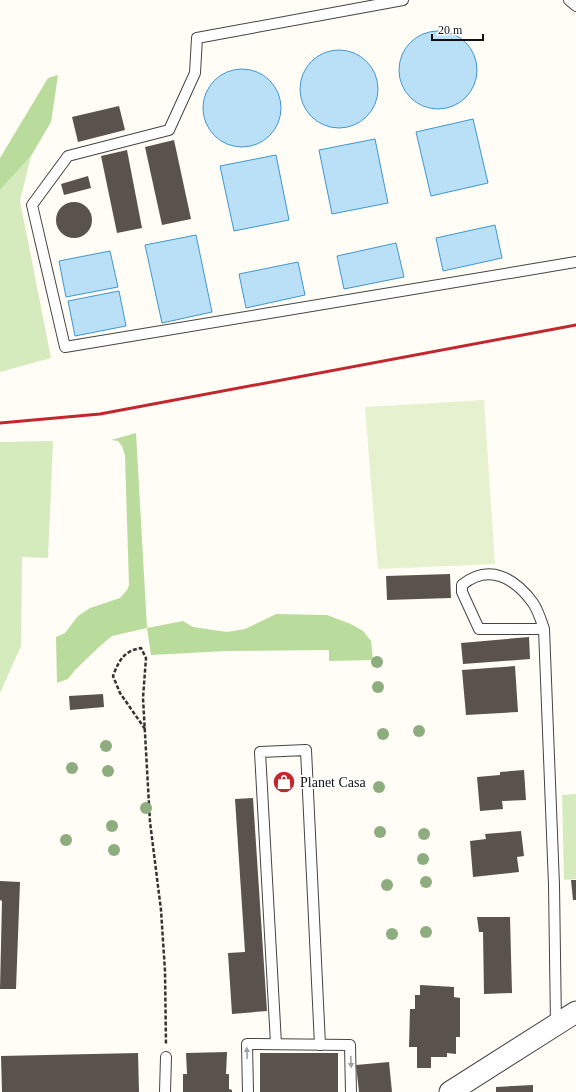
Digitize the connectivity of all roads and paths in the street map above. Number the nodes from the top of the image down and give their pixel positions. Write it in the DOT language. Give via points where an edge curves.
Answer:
graph roads {
  1 [pos="403,0"];
  2 [pos="569,0"];
  3 [pos="576,6"];
  4 [pos="576,262"];
  5 [pos="544,628"];
  6 [pos="145,729"];
  7 [pos="576,1012"];
  8 [pos="556,1025"];
  9 [pos="276,1044"];
  10 [pos="320,1045"];
  11 [pos="166,1057"];
  12 [pos="165,1092"];
  13 [pos="248,1092"];
  14 [pos="351,1092"];
  15 [pos="450,1092"];
  1 -- 4 [label="lane" via="197,38 195,73 169,130 68,156 32,205 65,347"];
  2 -- 3 [label="lane"];
  5 -- 5 [label="lane" via="534,604 519,586 505,578 480,574 462,585 462,592 479,629"];
  5 -- 8 [label="lane" via="554,877"];
  6 -- 6 [label="path" via="142,698 146,658 141,648 131,650 118,662 113,676 120,693"];
  6 -- 11 [label="path" via="150,822 161,910 165,971"];
  7 -- 8 [label="street"];
  8 -- 15 [label="street"];
  9 -- 10 [label="lane"];
  9 -- 10 [label="lane" via="260,752 306,750"];
  13 -- 9 [label="lane, one-way" via="247,1044"];
  10 -- 14 [label="lane, one-way" via="350,1045"];
  11 -- 12 [label="lane"];
}
